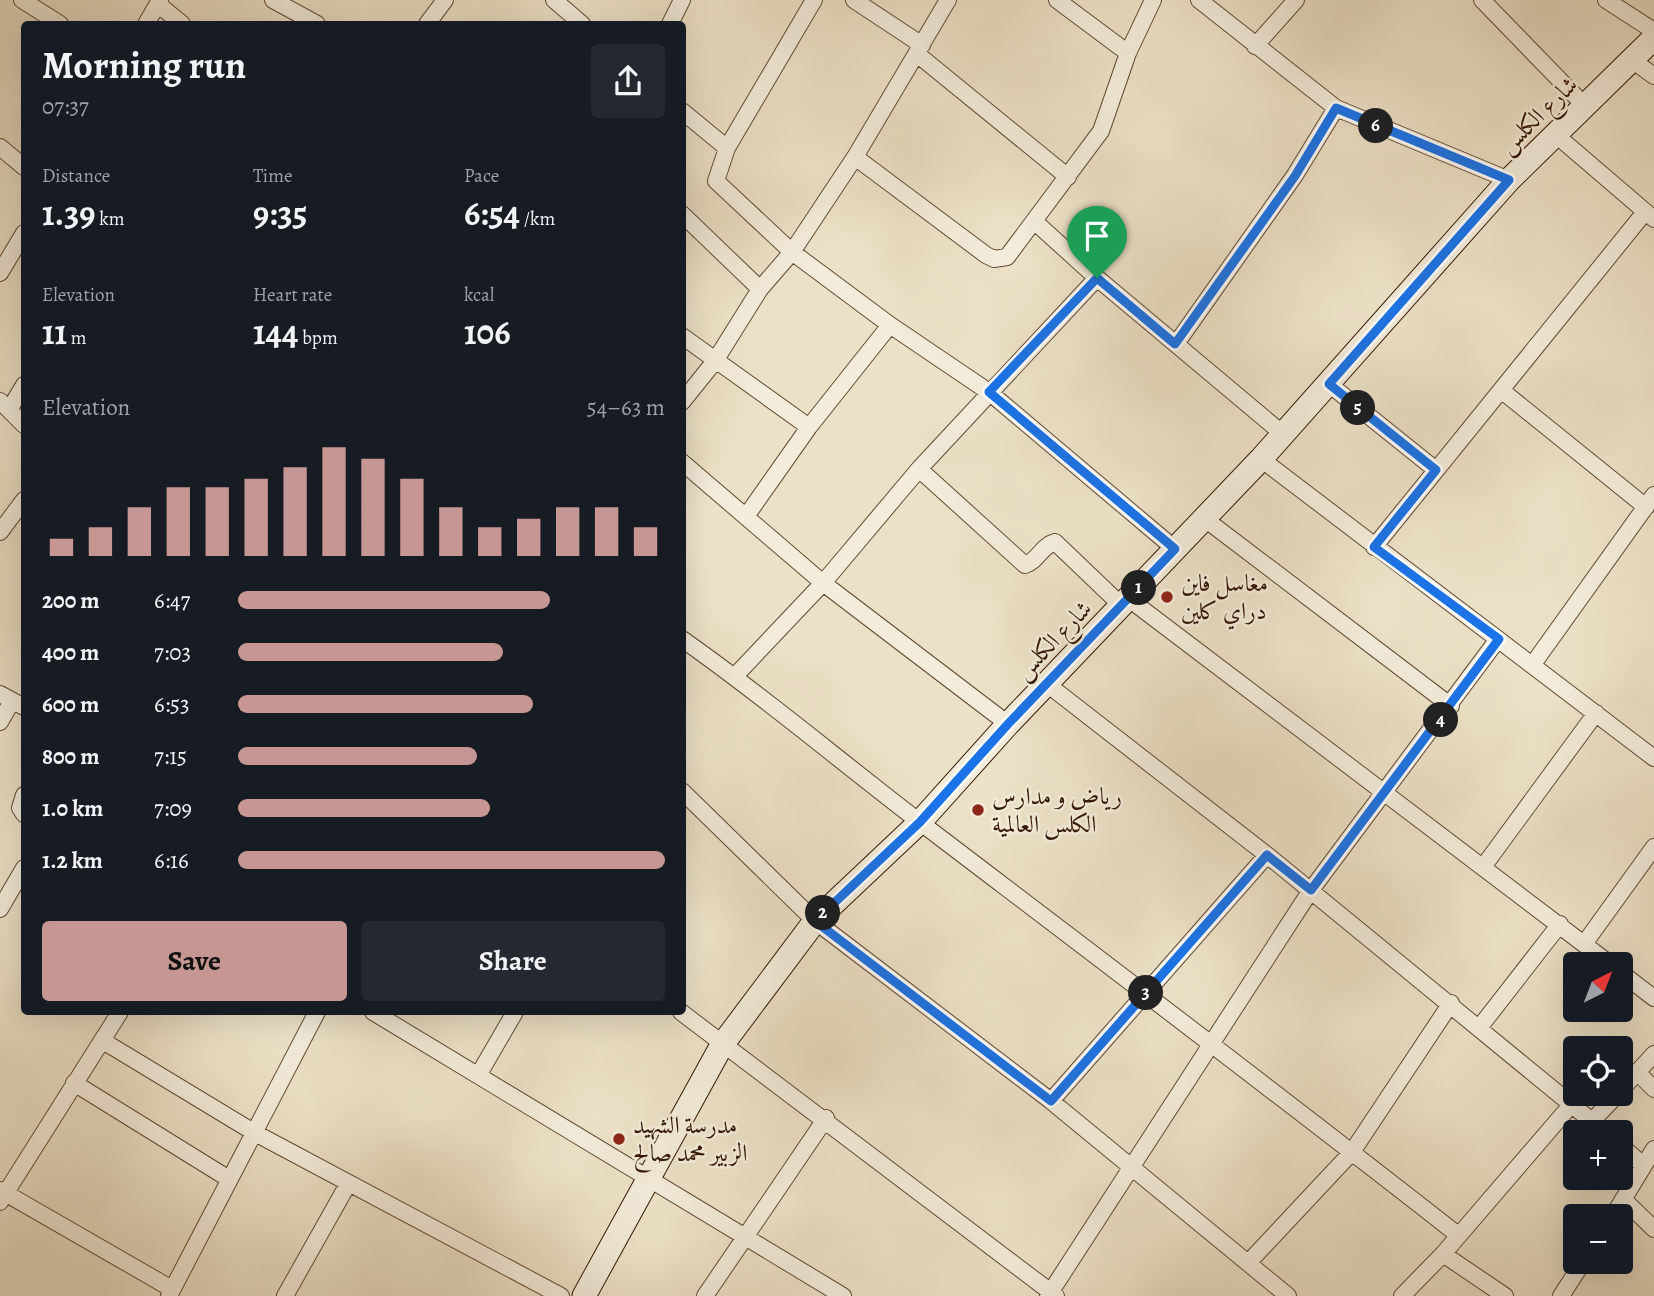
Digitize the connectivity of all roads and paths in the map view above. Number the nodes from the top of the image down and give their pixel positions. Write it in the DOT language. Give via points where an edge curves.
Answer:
graph roads {
  1 [pos="22,0"];
  2 [pos="275,0"];
  3 [pos="445,0"];
  4 [pos="554,0"];
  5 [pos="682,0"];
  6 [pos="814,0"];
  7 [pos="854,0"];
  8 [pos="948,0"];
  9 [pos="1057,0"];
  10 [pos="1153,0"];
  11 [pos="1199,0"];
  12 [pos="1296,0"];
  13 [pos="1482,0"];
  14 [pos="1606,0"];
  15 [pos="159,2"];
  16 [pos="55,21"];
  17 [pos="148,21"];
  18 [pos="179,21"];
  19 [pos="312,21"];
  20 [pos="430,21"];
  21 [pos="578,21"];
  22 [pos="672,21"];
  23 [pos="1654,31"];
  24 [pos="1654,38"];
  25 [pos="1255,46"];
  26 [pos="919,50"];
  27 [pos="1128,53"];
  28 [pos="1632,60"];
  29 [pos="1654,76"];
  30 [pos="1585,106"];
  31 [pos="1336,108"];
  32 [pos="686,114"];
  33 [pos="1556,135"];
  34 [pos="0,147"];
  35 [pos="727,148"];
  36 [pos="855,158"];
  37 [pos="21,164"];
  38 [pos="1068,177"];
  39 [pos="1509,180"];
  40 [pos="1650,215"];
  41 [pos="686,218"];
  42 [pos="1034,221"];
  43 [pos="21,238"];
  44 [pos="792,252"];
  45 [pos="0,273"];
  46 [pos="1097,278"];
  47 [pos="760,289"];
  48 [pos="890,325"];
  49 [pos="686,339"];
  50 [pos="1175,344"];
  51 [pos="715,361"];
  52 [pos="1329,384"];
  53 [pos="21,388"];
  54 [pos="1501,390"];
  55 [pos="989,392"];
  56 [pos="686,397"];
  57 [pos="5,406"];
  58 [pos="21,422"];
  59 [pos="809,427"];
  60 [pos="1283,434"];
  61 [pos="1261,459"];
  62 [pos="686,465"];
  63 [pos="919,469"];
  64 [pos="1436,470"];
  65 [pos="1650,501"];
  66 [pos="21,504"];
  67 [pos="747,515"];
  68 [pos="1205,519"];
  69 [pos="0,531"];
  70 [pos="1374,547"];
  71 [pos="1175,549"];
  72 [pos="823,583"];
  73 [pos="1126,603"];
  74 [pos="1499,639"];
  75 [pos="686,642"];
  76 [pos="1533,664"];
  77 [pos="735,676"];
  78 [pos="1047,684"];
  79 [pos="12,701"];
  80 [pos="1451,706"];
  81 [pos="1596,713"];
  82 [pos="0,722"];
  83 [pos="1008,724"];
  84 [pos="1654,758"];
  85 [pos="1385,794"];
  86 [pos="686,795"];
  87 [pos="920,822"];
  88 [pos="1654,847"];
  89 [pos="1267,855"];
  90 [pos="1483,867"];
  91 [pos="21,873"];
  92 [pos="1311,890"];
  93 [pos="0,909"];
  94 [pos="815,921"];
  95 [pos="1560,924"];
  96 [pos="1584,944"];
  97 [pos="1594,952"];
  98 [pos="1633,982"];
  99 [pos="1147,992"];
  100 [pos="1654,998"];
  101 [pos="1451,1003"];
  102 [pos="118,1015"];
  103 [pos="315,1015"];
  104 [pos="378,1015"];
  105 [pos="513,1015"];
  106 [pos="685,1015"];
  107 [pos="1479,1028"];
  108 [pos="103,1041"];
  109 [pos="1211,1044"];
  110 [pos="722,1045"];
  111 [pos="1654,1054"];
  112 [pos="1638,1073"];
  113 [pos="478,1074"];
  114 [pos="1633,1078"];
  115 [pos="74,1083"];
  116 [pos="1654,1088"];
  117 [pos="1563,1098"];
  118 [pos="1051,1101"];
  119 [pos="1570,1106"];
  120 [pos="1572,1106"];
  121 [pos="1606,1106"];
  122 [pos="826,1118"];
  123 [pos="1591,1120"];
  124 [pos="1593,1120"];
  125 [pos="255,1133"];
  126 [pos="1654,1149"];
  127 [pos="1352,1152"];
  128 [pos="1633,1156"];
  129 [pos="1643,1165"];
  130 [pos="1128,1167"];
  131 [pos="648,1176"];
  132 [pos="229,1179"];
  133 [pos="348,1184"];
  134 [pos="2,1195"];
  135 [pos="1623,1199"];
  136 [pos="1620,1204"];
  137 [pos="1654,1229"];
  138 [pos="1458,1235"];
  139 [pos="746,1240"];
  140 [pos="1443,1254"];
  141 [pos="1248,1263"];
  142 [pos="1575,1274"];
  143 [pos="170,1292"];
  144 [pos="1052,1295"];
  145 [pos="285,1296"];
  146 [pos="561,1296"];
  147 [pos="584,1296"];
  148 [pos="705,1296"];
  149 [pos="843,1296"];
  150 [pos="1289,1296"];
  151 [pos="1402,1296"];
  152 [pos="1505,1296"];
  153 [pos="1561,1296"];
  1 -- 16 [label="street"];
  2 -- 19 [label="street"];
  3 -- 20 [label="street"];
  4 -- 21 [label="street"];
  5 -- 22 [label="street"];
  6 -- 35 [label="street"];
  7 -- 26 [label="street"];
  8 -- 26 [label="street"];
  9 -- 27 [label="street"];
  10 -- 27 [label="street"];
  11 -- 25 [label="street"];
  12 -- 25 [label="street"];
  13 -- 30 [label="street"];
  14 -- 23 [label="street"];
  15 -- 17 [label="street"];
  15 -- 18 [label="street"];
  24 -- 28 [label="street, شارع الكلس"];
  25 -- 31 [label="street"];
  26 -- 36 [label="street"];
  26 -- 38 [label="street"];
  27 -- 38 [label="street" via="1101,131"];
  28 -- 29 [label="street"];
  28 -- 30 [label="street, شارع الكلس"];
  30 -- 33 [label="street, شارع الكلس"];
  31 -- 39 [label="street"];
  31 -- 50 [label="street" via="1295,176"];
  32 -- 35 [label="street"];
  33 -- 39 [label="street, شارع الكلس"];
  33 -- 40 [label="street"];
  34 -- 37 [label="street"];
  35 -- 44 [label="street" via="716,181"];
  36 -- 42 [label="street" via="994,259 1007,257"];
  36 -- 44 [label="street"];
  38 -- 42 [label="street"];
  39 -- 52 [label="street, شارع الكلس"];
  40 -- 54 [label="street"];
  41 -- 47 [label="street"];
  42 -- 46 [label="street"];
  43 -- 45 [label="street"];
  44 -- 47 [label="street"];
  44 -- 48 [label="street"];
  46 -- 50 [label="street"];
  46 -- 55 [label="street"];
  47 -- 51 [label="street"];
  48 -- 55 [label="street"];
  48 -- 59 [label="street"];
  49 -- 51 [label="street"];
  50 -- 60 [label="street"];
  51 -- 56 [label="street"];
  51 -- 59 [label="street"];
  52 -- 60 [label="street, شارع الكلس"];
  52 -- 64 [label="street"];
  53 -- 57 [label="street"];
  54 -- 64 [label="street"];
  54 -- 65 [label="street"];
  55 -- 63 [label="street"];
  55 -- 71 [label="street"];
  57 -- 58 [label="street"];
  59 -- 67 [label="street"];
  60 -- 61 [label="street, شارع الكلس"];
  61 -- 68 [label="street, شارع الكلس"];
  61 -- 70 [label="street"];
  62 -- 67 [label="street"];
  63 -- 72 [label="street"];
  63 -- 73 [label="street" via="1025,565 1055,542"];
  64 -- 70 [label="street"];
  65 -- 76 [label="street"];
  66 -- 69 [label="street"];
  67 -- 72 [label="street"];
  68 -- 71 [label="street, شارع الكلس"];
  68 -- 80 [label="street"];
  70 -- 74 [label="street"];
  71 -- 73 [label="street, شارع الكلس"];
  72 -- 77 [label="street"];
  72 -- 83 [label="street"];
  73 -- 78 [label="street, شارع الكلس"];
  73 -- 85 [label="street"];
  74 -- 76 [label="street"];
  74 -- 80 [label="street"];
  75 -- 77 [label="street"];
  76 -- 81 [label="street"];
  77 -- 87 [label="street"];
  78 -- 83 [label="street, شارع الكلس"];
  78 -- 89 [label="street"];
  79 -- 82 [label="street"];
  80 -- 85 [label="street"];
  81 -- 84 [label="street"];
  81 -- 90 [label="street"];
  83 -- 87 [label="street, شارع الكلس"];
  85 -- 90 [label="street"];
  85 -- 92 [label="street"];
  86 -- 94 [label="street"];
  87 -- 94 [label="street, شارع الكلس"];
  87 -- 99 [label="street"];
  88 -- 96 [label="street"];
  89 -- 92 [label="street"];
  89 -- 99 [label="street"];
  90 -- 95 [label="street"];
  91 -- 93 [label="street"];
  92 -- 101 [label="street"];
  92 -- 109 [label="street"];
  94 -- 110 [label="street, شارع الكلس"];
  94 -- 118 [label="street"];
  95 -- 96 [label="street"];
  95 -- 107 [label="street"];
  96 -- 97 [label="street"];
  98 -- 100 [label="street"];
  99 -- 109 [label="street"];
  99 -- 118 [label="street"];
  101 -- 107 [label="street"];
  101 -- 127 [label="street"];
  102 -- 108 [label="street"];
  103 -- 125 [label="street"];
  104 -- 113 [label="street"];
  105 -- 113 [label="street"];
  106 -- 110 [label="street"];
  107 -- 117 [label="street"];
  108 -- 115 [label="street"];
  108 -- 125 [label="street"];
  109 -- 127 [label="street"];
  109 -- 130 [label="street"];
  110 -- 122 [label="street"];
  110 -- 131 [label="street, شارع الكلس"];
  111 -- 112 [label="street"];
  112 -- 114 [label="street"];
  112 -- 116 [label="street"];
  113 -- 131 [label="street"];
  115 -- 132 [label="street"];
  115 -- 134 [label="street"];
  118 -- 130 [label="street"];
  119 -- 138 [label="street"];
  120 -- 123 [label="street"];
  121 -- 124 [label="street"];
  122 -- 139 [label="street"];
  122 -- 144 [label="street"];
  125 -- 132 [label="street"];
  125 -- 133 [label="street"];
  126 -- 129 [label="street"];
  127 -- 138 [label="street"];
  127 -- 141 [label="street"];
  128 -- 129 [label="street"];
  129 -- 135 [label="street"];
  130 -- 141 [label="street"];
  130 -- 144 [label="street"];
  131 -- 139 [label="street"];
  131 -- 147 [label="street, شارع الكلس"];
  132 -- 143 [label="street"];
  133 -- 145 [label="street"];
  133 -- 146 [label="street"];
  134 -- 143 [label="street"];
  135 -- 136 [label="street"];
  135 -- 137 [label="street"];
  138 -- 140 [label="street"];
  139 -- 148 [label="street"];
  139 -- 149 [label="street"];
  140 -- 151 [label="street"];
  140 -- 152 [label="street"];
  141 -- 150 [label="street"];
  142 -- 153 [label="street"];
}
